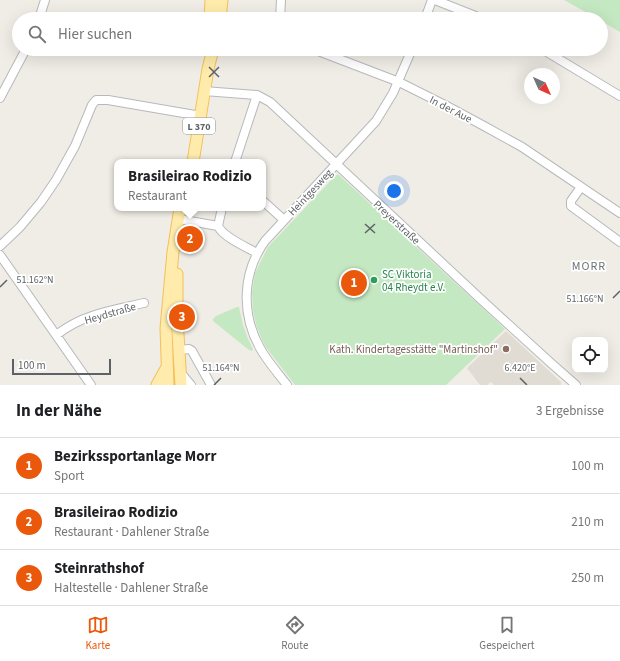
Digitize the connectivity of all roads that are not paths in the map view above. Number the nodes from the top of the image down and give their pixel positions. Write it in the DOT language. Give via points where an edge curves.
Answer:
graph roads {
  1 [pos="45,0"];
  2 [pos="211,0"];
  3 [pos="222,0"];
  4 [pos="281,0"];
  5 [pos="434,0"];
  6 [pos="41,12"];
  7 [pos="210,12"];
  8 [pos="221,12"];
  9 [pos="280,12"];
  10 [pos="428,12"];
  11 [pos="465,12"];
  12 [pos="22,56"];
  13 [pos="204,56"];
  14 [pos="211,56"];
  15 [pos="331,56"];
  16 [pos="409,56"];
  17 [pos="554,56"];
  18 [pos="399,82"];
  19 [pos="204,91"];
  20 [pos="257,95"];
  21 [pos="620,96"];
  22 [pos="0,98"];
  23 [pos="195,115"];
  24 [pos="188,159"];
  25 [pos="193,159"];
  26 [pos="237,159"];
  27 [pos="336,165"];
  28 [pos="581,187"];
  29 [pos="266,204"];
  30 [pos="180,211"];
  31 [pos="186,211"];
  32 [pos="221,211"];
  33 [pos="620,213"];
  34 [pos="184,220"];
  35 [pos="284,220"];
  36 [pos="218,226"];
  37 [pos="620,242"];
  38 [pos="0,246"];
  39 [pos="257,253"];
  40 [pos="0,255"];
  41 [pos="144,303"];
  42 [pos="56,335"];
  43 [pos="179,350"];
  44 [pos="167,367"];
  45 [pos="180,372"];
  46 [pos="572,384"];
  47 [pos="91,385"];
  48 [pos="157,385"];
  49 [pos="168,385"];
  50 [pos="181,385"];
  51 [pos="191,385"];
  52 [pos="211,385"];
  53 [pos="287,385"];
  1 -- 6 [label="street"];
  2 -- 7 [label="main road"];
  3 -- 8 [label="main road"];
  4 -- 9 [label="street"];
  5 -- 10 [label="street"];
  5 -- 11 [label="street"];
  12 -- 22 [label="street"];
  13 -- 23 [label="main road, L 370"];
  14 -- 19 [label="main road, L 370"];
  15 -- 18 [label="street, In der Aue"];
  16 -- 18 [label="street, Heintgesweg"];
  17 -- 21 [label="street"];
  18 -- 27 [label="street, Heintgesweg" via="376,121"];
  18 -- 28 [label="street, In der Aue" via="522,147"];
  19 -- 20 [label="street, Preyerstraße"];
  19 -- 25 [label="main road, L 370"];
  20 -- 26 [label="street"];
  20 -- 27 [label="street, Preyerstraße" via="270,102"];
  23 -- 24 [label="main road, L 370"];
  23 -- 38 [label="street" via="96,100 75,146 52,186 20,227"];
  27 -- 35 [label="street, Heintgesweg"];
  27 -- 46 [label="street, Preyerstraße"];
  28 -- 33 [label="street, In der Aue"];
  28 -- 37 [label="street" via="571,201 571,206"];
  29 -- 35 [label="street, Heintgesweg"];
  30 -- 44 [label="main road" via="166,328"];
  31 -- 34 [label="main road"];
  32 -- 36 [label="street"];
  34 -- 36 [label="street"];
  34 -- 43 [label="main road" via="178,265"];
  35 -- 39 [label="street, Heintgesweg"];
  36 -- 39 [label="street" via="224,234"];
  39 -- 53 [label="street, Heintgesweg" via="246,289 249,322 260,349"];
  40 -- 42 [label="street"];
  41 -- 42 [label="street, Heydstraße" via="91,316"];
  42 -- 47 [label="street"];
  43 -- 45 [label="main road"];
  43 -- 52 [label="street" via="192,351"];
  44 -- 48 [label="main road"];
  44 -- 49 [label="main road"];
  45 -- 50 [label="main road"];
  45 -- 51 [label="street"];
}
